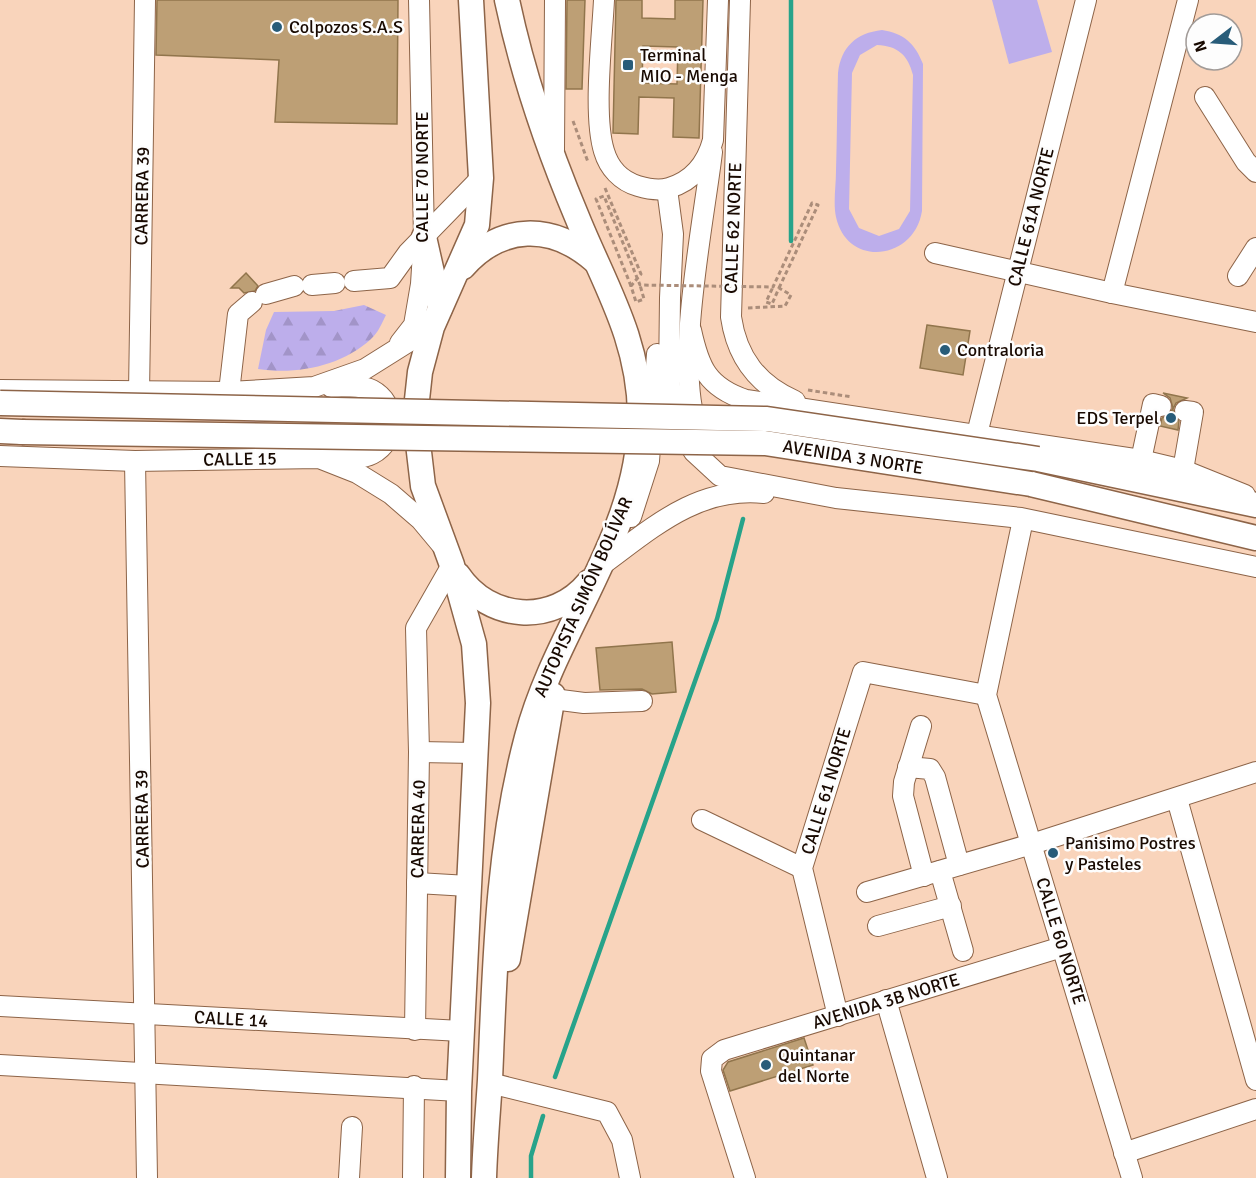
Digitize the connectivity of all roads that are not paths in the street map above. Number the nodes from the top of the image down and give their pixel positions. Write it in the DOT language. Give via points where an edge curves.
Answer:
graph roads {
  1 [pos="145,0"];
  2 [pos="419,0"];
  3 [pos="471,0"];
  4 [pos="507,0"];
  5 [pos="555,0"];
  6 [pos="604,0"];
  7 [pos="717,0"];
  8 [pos="740,0"];
  9 [pos="1086,0"];
  10 [pos="1188,0"];
  11 [pos="1205,96"];
  12 [pos="713,140"];
  13 [pos="554,161"];
  14 [pos="1256,172"];
  15 [pos="482,178"];
  16 [pos="667,189"];
  17 [pos="424,237"];
  18 [pos="1256,248"];
  19 [pos="935,253"];
  20 [pos="595,261"];
  21 [pos="1018,270"];
  22 [pos="1238,276"];
  23 [pos="454,281"];
  24 [pos="1112,293"];
  25 [pos="436,318"];
  26 [pos="1256,322"];
  27 [pos="691,330"];
  28 [pos="397,347"];
  29 [pos="314,387"];
  30 [pos="0,390"];
  31 [pos="229,392"];
  32 [pos="139,393"];
  33 [pos="0,403"];
  34 [pos="1161,406"];
  35 [pos="821,410"];
  36 [pos="1185,411"];
  37 [pos="0,431"];
  38 [pos="977,434"];
  39 [pos="443,438"];
  40 [pos="0,456"];
  41 [pos="319,458"];
  42 [pos="135,460"];
  43 [pos="1141,460"];
  44 [pos="1183,470"];
  45 [pos="745,481"];
  46 [pos="1256,499"];
  47 [pos="1256,505"];
  48 [pos="1021,529"];
  49 [pos="1256,538"];
  50 [pos="450,558"];
  51 [pos="599,567"];
  52 [pos="1256,567"];
  53 [pos="1256,579"];
  54 [pos="567,635"];
  55 [pos="986,695"];
  56 [pos="552,699"];
  57 [pos="642,701"];
  58 [pos="921,726"];
  59 [pos="419,752"];
  60 [pos="476,753"];
  61 [pos="908,767"];
  62 [pos="1256,772"];
  63 [pos="1177,799"];
  64 [pos="702,820"];
  65 [pos="1032,844"];
  66 [pos="960,865"];
  67 [pos="802,868"];
  68 [pos="932,873"];
  69 [pos="417,883"];
  70 [pos="468,886"];
  71 [pos="867,892"];
  72 [pos="951,906"];
  73 [pos="878,926"];
  74 [pos="1062,946"];
  75 [pos="963,951"];
  76 [pos="886,1000"];
  77 [pos="0,1006"];
  78 [pos="146,1015"];
  79 [pos="838,1016"];
  80 [pos="414,1029"];
  81 [pos="461,1031"];
  82 [pos="0,1065"];
  83 [pos="146,1072"];
  84 [pos="1256,1080"];
  85 [pos="490,1083"];
  86 [pos="414,1086"];
  87 [pos="459,1091"];
  88 [pos="1256,1109"];
  89 [pos="352,1128"];
  90 [pos="1124,1153"];
  91 [pos="147,1178"];
  92 [pos="349,1178"];
  93 [pos="413,1178"];
  94 [pos="458,1178"];
  95 [pos="484,1178"];
  96 [pos="630,1178"];
  97 [pos="745,1178"];
  98 [pos="937,1178"];
  99 [pos="1132,1178"];
  1 -- 32 [label="street, CARRERA 39"];
  2 -- 17 [label="street, CALLE 70 NORTE"];
  3 -- 15 [label="main road"];
  4 -- 13 [label="main road, AUTOPISTA SIMÓN BOLÍVAR" via="528,86"];
  5 -- 13 [label="street"];
  6 -- 16 [label="street" via="600,120 605,153 616,173 628,183 646,189"];
  7 -- 12 [label="street"];
  8 -- 35 [label="street, CALLE 62 NORTE" via="732,329 743,357 759,379 782,396"];
  9 -- 21 [label="street, CALLE 61A NORTE"];
  10 -- 24 [label="street"];
  11 -- 14 [label="street"];
  12 -- 16 [label="street" via="704,164 687,180"];
  12 -- 27 [label="street"];
  13 -- 20 [label="main road, AUTOPISTA SIMÓN BOLÍVAR"];
  15 -- 17 [label="street"];
  15 -- 23 [label="main road" via="477,225"];
  16 -- 45 [label="street" via="674,234 669,381 672,399 684,436 694,452 720,476"];
  16 -- 51 [label="street" via="649,461 627,526"];
  17 -- 25 [label="main road"];
  17 -- 28 [label="street, CALLE 70 NORTE" via="414,325"];
  17 -- 31 [label="street" via="390,278 303,286 259,298 238,314"];
  18 -- 22 [label="street"];
  19 -- 21 [label="street"];
  20 -- 23 [label="main road" via="560,238 519,234 488,244 474,254"];
  20 -- 51 [label="main road, AUTOPISTA SIMÓN BOLÍVAR" via="628,334 637,373 640,413 630,493"];
  21 -- 24 [label="street"];
  21 -- 38 [label="street, CALLE 61A NORTE"];
  23 -- 25 [label="main road"];
  24 -- 26 [label="street"];
  25 -- 28 [label="street"];
  25 -- 50 [label="main road" via="417,395 416,441 423,486"];
  27 -- 35 [label="street" via="704,371 721,388 746,400"];
  27 -- 45 [label="street" via="689,383 693,417 716,460"];
  28 -- 29 [label="street" via="365,369"];
  29 -- 31 [label="street"];
  29 -- 41 [label="street" via="370,389 387,404 391,416 388,438 371,454 360,458"];
  30 -- 32 [label="street"];
  31 -- 32 [label="street"];
  33 -- 47 [label="main road, AVENIDA 3 NORTE, bridge" via="767,418 1038,459"];
  34 -- 43 [label="street" via="1153,404"];
  35 -- 38 [label="street"];
  36 -- 44 [label="street" via="1192,412"];
  37 -- 39 [label="main road, CALLE 15, bridge"];
  38 -- 43 [label="street"];
  39 -- 49 [label="main road, AVENIDA 3 NORTE, bridge" via="765,443 1031,484"];
  40 -- 42 [label="street, CALLE 15"];
  41 -- 42 [label="street, CALLE 15"];
  41 -- 50 [label="street, CALLE 15" via="357,473 391,494 421,520"];
  42 -- 78 [label="street, CARRERA 39"];
  43 -- 44 [label="street"];
  44 -- 46 [label="street"];
  45 -- 52 [label="street" via="836,498 1021,518"];
  48 -- 51 [label="street" via="783,495 730,494 689,504 668,515"];
  48 -- 53 [label="street"];
  48 -- 55 [label="street, CALLE 60 NORTE"];
  50 -- 51 [label="main road" via="467,587 482,600 500,609 525,613 551,609 574,597"];
  50 -- 59 [label="street, CARRERA 40" via="416,628"];
  50 -- 60 [label="main road" via="474,644"];
  51 -- 54 [label="main road, AUTOPISTA SIMÓN BOLÍVAR"];
  54 -- 56 [label="main road"];
  54 -- 85 [label="main road, AUTOPISTA SIMÓN BOLÍVAR" via="540,689 515,786 497,908"];
  55 -- 65 [label="street, CALLE 60 NORTE"];
  55 -- 67 [label="street, CALLE 61 NORTE" via="863,672"];
  56 -- 57 [label="street" via="584,703"];
  56 -- 85 [label="main road" via="515,909"];
  58 -- 61 [label="street"];
  59 -- 60 [label="street"];
  59 -- 69 [label="street, CARRERA 40"];
  60 -- 70 [label="main road"];
  61 -- 66 [label="street" via="930,769 935,777"];
  61 -- 68 [label="street" via="905,810"];
  62 -- 63 [label="street"];
  63 -- 65 [label="street"];
  63 -- 84 [label="street"];
  64 -- 67 [label="street"];
  65 -- 66 [label="street"];
  65 -- 74 [label="street, CALLE 60 NORTE"];
  66 -- 68 [label="street"];
  67 -- 79 [label="street, CALLE 61 NORTE"];
  68 -- 71 [label="street"];
  68 -- 72 [label="street"];
  69 -- 70 [label="street"];
  69 -- 80 [label="street, CARRERA 40"];
  70 -- 81 [label="main road"];
  72 -- 73 [label="street"];
  72 -- 75 [label="street"];
  74 -- 76 [label="street, AVENIDA 3B NORTE"];
  74 -- 90 [label="street, CALLE 60 NORTE"];
  76 -- 79 [label="street, AVENIDA 3B NORTE"];
  76 -- 98 [label="street"];
  77 -- 78 [label="street, CALLE 14"];
  78 -- 80 [label="street, CALLE 14"];
  78 -- 83 [label="street, CARRERA 39"];
  79 -- 97 [label="street, AVENIDA 3B NORTE" via="724,1050 712,1059 711,1071"];
  80 -- 81 [label="street, CALLE 14"];
  81 -- 87 [label="main road"];
  82 -- 83 [label="street"];
  83 -- 86 [label="street"];
  83 -- 91 [label="street, CARRERA 39"];
  85 -- 95 [label="main road, AUTOPISTA SIMÓN BOLÍVAR"];
  85 -- 96 [label="street" via="607,1112 622,1140"];
  86 -- 87 [label="street"];
  86 -- 93 [label="street"];
  87 -- 94 [label="main road"];
  88 -- 90 [label="street"];
  89 -- 92 [label="street"];
  90 -- 99 [label="street, CALLE 60 NORTE"];
}
